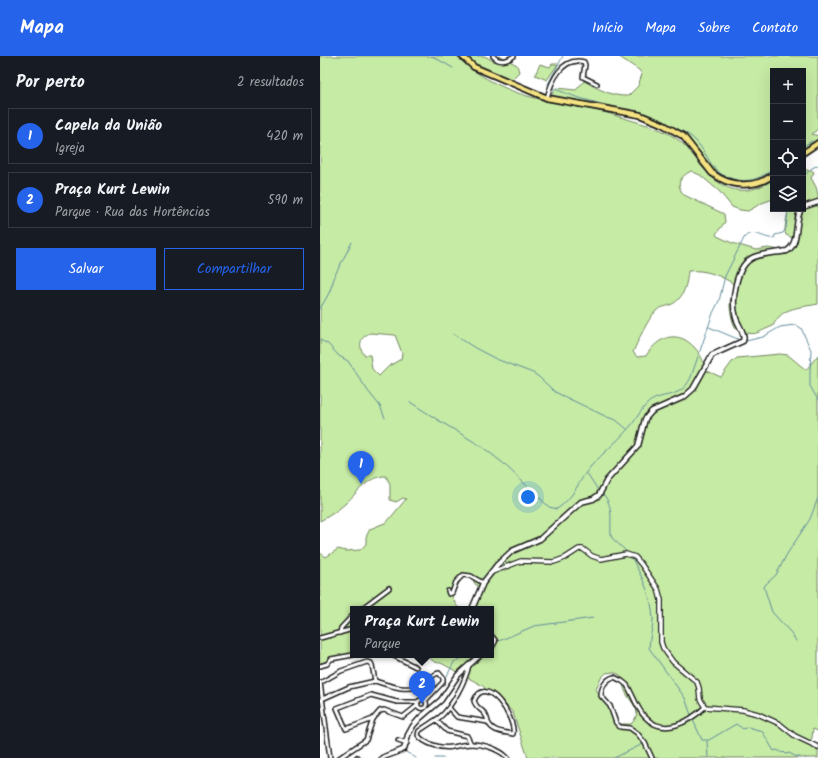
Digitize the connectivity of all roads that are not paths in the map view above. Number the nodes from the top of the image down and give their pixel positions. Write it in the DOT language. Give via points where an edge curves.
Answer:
graph roads {
  1 [pos="462,56"];
  2 [pos="493,56"];
  3 [pos="514,56"];
  4 [pos="580,58"];
  5 [pos="597,84"];
  6 [pos="547,98"];
  7 [pos="818,143"];
  8 [pos="806,151"];
  9 [pos="771,176"];
  10 [pos="818,202"];
  11 [pos="806,206"];
  12 [pos="799,212"];
  13 [pos="492,572"];
  14 [pos="483,583"];
  15 [pos="389,588"];
  16 [pos="448,591"];
  17 [pos="365,606"];
  18 [pos="473,606"];
  19 [pos="350,618"];
  20 [pos="350,630"];
  21 [pos="340,633"];
  22 [pos="320,638"];
  23 [pos="350,656"];
  24 [pos="398,658"];
  25 [pos="477,658"];
  26 [pos="470,664"];
  27 [pos="320,666"];
  28 [pos="416,667"];
  29 [pos="375,681"];
  30 [pos="320,683"];
  31 [pos="321,700"];
  32 [pos="426,700"];
  33 [pos="418,704"];
  34 [pos="705,707"];
  35 [pos="423,708"];
  36 [pos="449,708"];
  37 [pos="426,713"];
  38 [pos="324,717"];
  39 [pos="373,719"];
  40 [pos="320,720"];
  41 [pos="436,720"];
  42 [pos="365,722"];
  43 [pos="488,722"];
  44 [pos="370,729"];
  45 [pos="398,740"];
  46 [pos="407,742"];
  47 [pos="471,744"];
  48 [pos="818,747"];
  49 [pos="330,758"];
  50 [pos="339,758"];
  51 [pos="382,758"];
  52 [pos="508,758"];
  53 [pos="652,758"];
  1 -- 6 [label="highway" via="474,67"];
  2 -- 3 [label="street" via="502,61"];
  4 -- 5 [label="street" via="585,63 583,77"];
  4 -- 6 [label="street" via="569,60 558,70"];
  6 -- 9 [label="highway" via="640,115 662,124 684,136 712,173 731,183 747,185 761,182"];
  7 -- 8 [label="highway"];
  10 -- 11 [label="main road"];
  12 -- 13 [label="main road" via="790,249 755,257 746,264 740,274 735,286 733,303 743,341 712,355 693,389 684,397 652,411 646,420 638,446 607,480 599,495 581,502 540,539 512,551"];
  13 -- 14 [label="main road"];
  13 -- 34 [label="street" via="521,561 554,562 579,549 601,559 626,554 635,557 660,595 663,648 673,662 697,682 700,699"];
  14 -- 16 [label="street" via="471,576 463,575 456,582 452,593 449,594"];
  14 -- 18 [label="main road"];
  15 -- 17 [label="street"];
  19 -- 21 [label="street"];
  20 -- 21 [label="street"];
  21 -- 22 [label="street"];
  23 -- 27 [label="street" via="331,659 327,664"];
  24 -- 28 [label="street"];
  25 -- 26 [label="main road"];
  26 -- 36 [label="street"];
  26 -- 37 [label="main road" via="458,675 441,700"];
  29 -- 30 [label="street" via="372,665 367,662 341,671"];
  29 -- 31 [label="street" via="349,687"];
  29 -- 32 [label="street" via="395,688 408,688 424,684 439,673 443,682"];
  30 -- 31 [label="street"];
  31 -- 38 [label="street"];
  32 -- 33 [label="street" via="422,699"];
  32 -- 35 [label="street" via="426,706"];
  33 -- 35 [label="street"];
  33 -- 39 [label="street" via="403,717 382,710"];
  33 -- 42 [label="street" via="371,695 338,707 346,729"];
  34 -- 48 [label="street" via="743,710 758,714"];
  34 -- 53 [label="street" via="683,723 657,726 645,717 622,681 614,677 608,680 602,696 610,706 616,723 620,727 637,732"];
  35 -- 37 [label="street"];
  36 -- 41 [label="street"];
  36 -- 43 [label="street" via="457,717"];
  37 -- 46 [label="main road" via="413,726"];
  38 -- 40 [label="street"];
  38 -- 49 [label="street"];
  39 -- 42 [label="street"];
  39 -- 44 [label="street"];
  41 -- 47 [label="street" via="447,731 467,736"];
  41 -- 47 [label="street" via="419,731 420,738 447,748"];
  42 -- 44 [label="street"];
  43 -- 43 [label="street" via="486,713 474,704 477,696 484,691 495,696 512,721 513,734 492,729"];
  44 -- 50 [label="street" via="366,740"];
  45 -- 46 [label="street"];
  46 -- 51 [label="main road" via="403,750"];
  47 -- 52 [label="street" via="497,750"];
}
